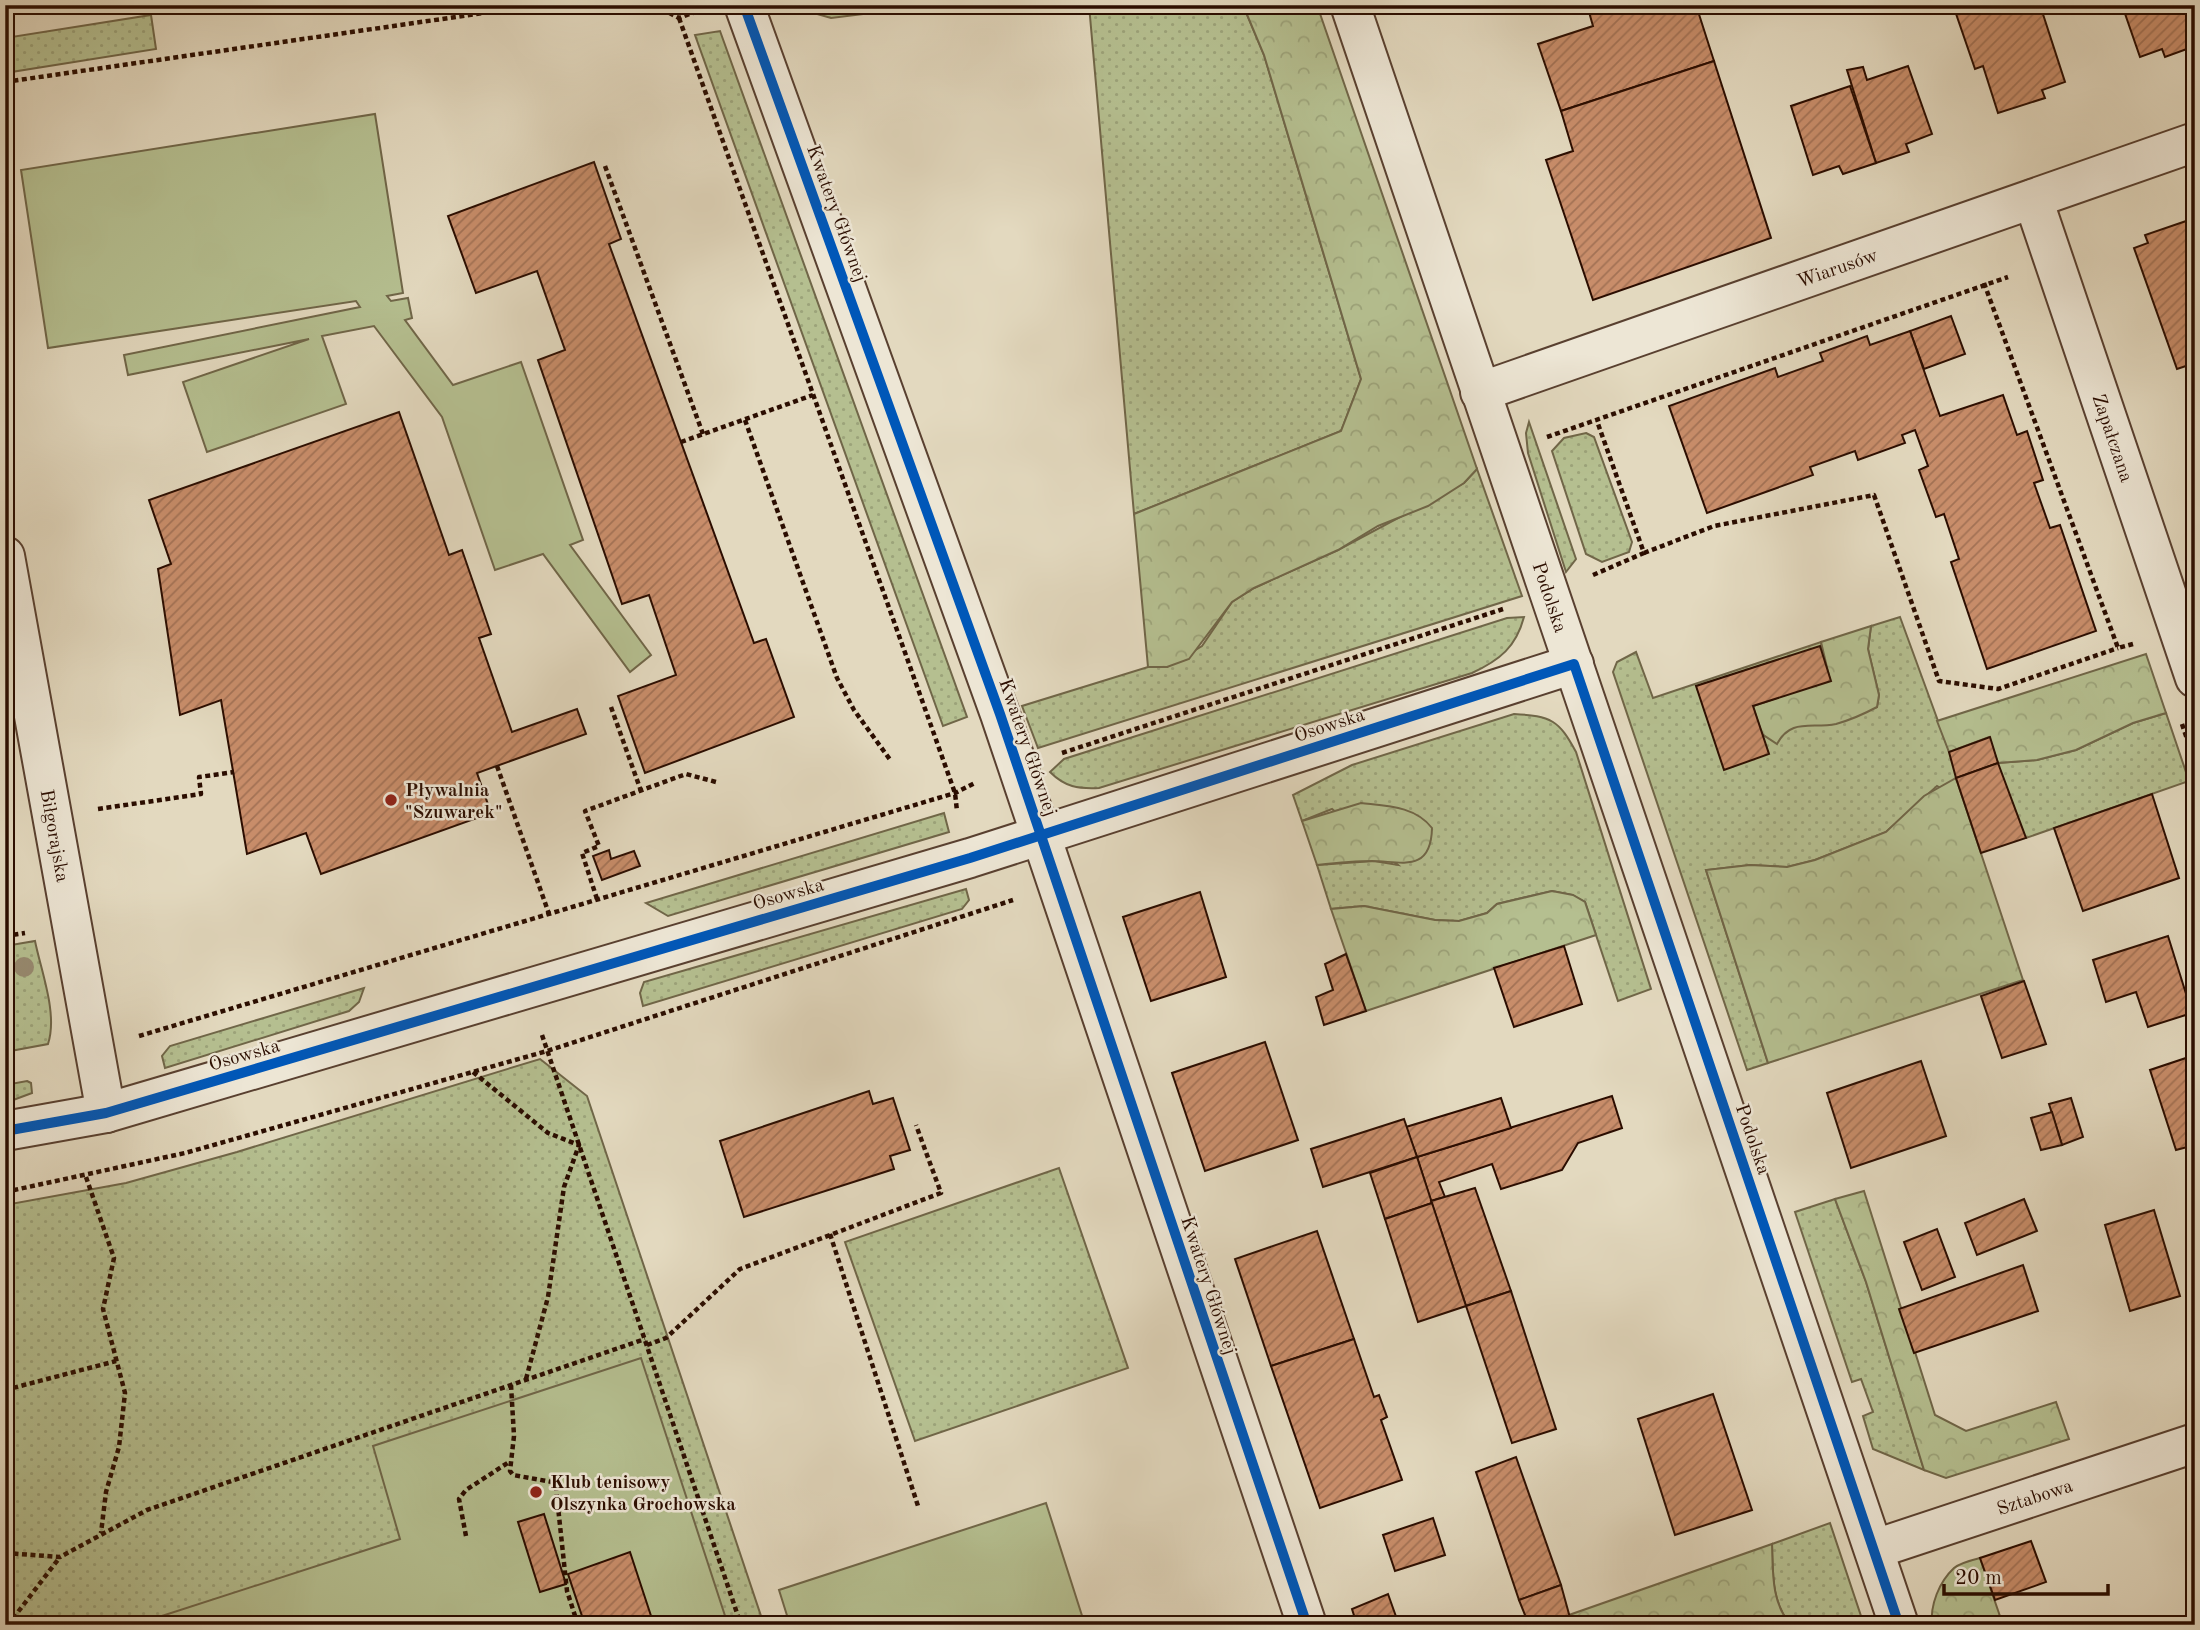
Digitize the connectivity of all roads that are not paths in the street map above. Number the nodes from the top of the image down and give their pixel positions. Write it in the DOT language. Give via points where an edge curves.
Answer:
graph roads {
  1 [pos="744,5"];
  2 [pos="1350,5"];
  3 [pos="2195,142"];
  4 [pos="2033,199"];
  5 [pos="1480,392"];
  6 [pos="5,556"];
  7 [pos="1574,664"];
  8 [pos="2195,678"];
  9 [pos="1040,834"];
  10 [pos="106,1113"];
  11 [pos="5,1131"];
  12 [pos="2195,1443"];
  13 [pos="1875,1549"];
  14 [pos="1307,1625"];
  15 [pos="1899,1625"];
  1 -- 9 [label="street, Kwatery Głównej"];
  2 -- 5 [label="street, Podolska"];
  3 -- 4 [label="street, Wiarusów"];
  4 -- 5 [label="street, Wiarusów"];
  4 -- 8 [label="street, Zapałczana"];
  5 -- 7 [label="street, Podolska"];
  6 -- 10 [label="street, Biłgorajska"];
  7 -- 9 [label="street, Osowska"];
  7 -- 13 [label="street, Podolska"];
  9 -- 10 [label="street, Osowska"];
  9 -- 14 [label="street, Kwatery Głównej"];
  10 -- 11 [label="street, Osowska"];
  12 -- 13 [label="street, Sztabowa"];
  13 -- 15 [label="street, Podolska"];
}
